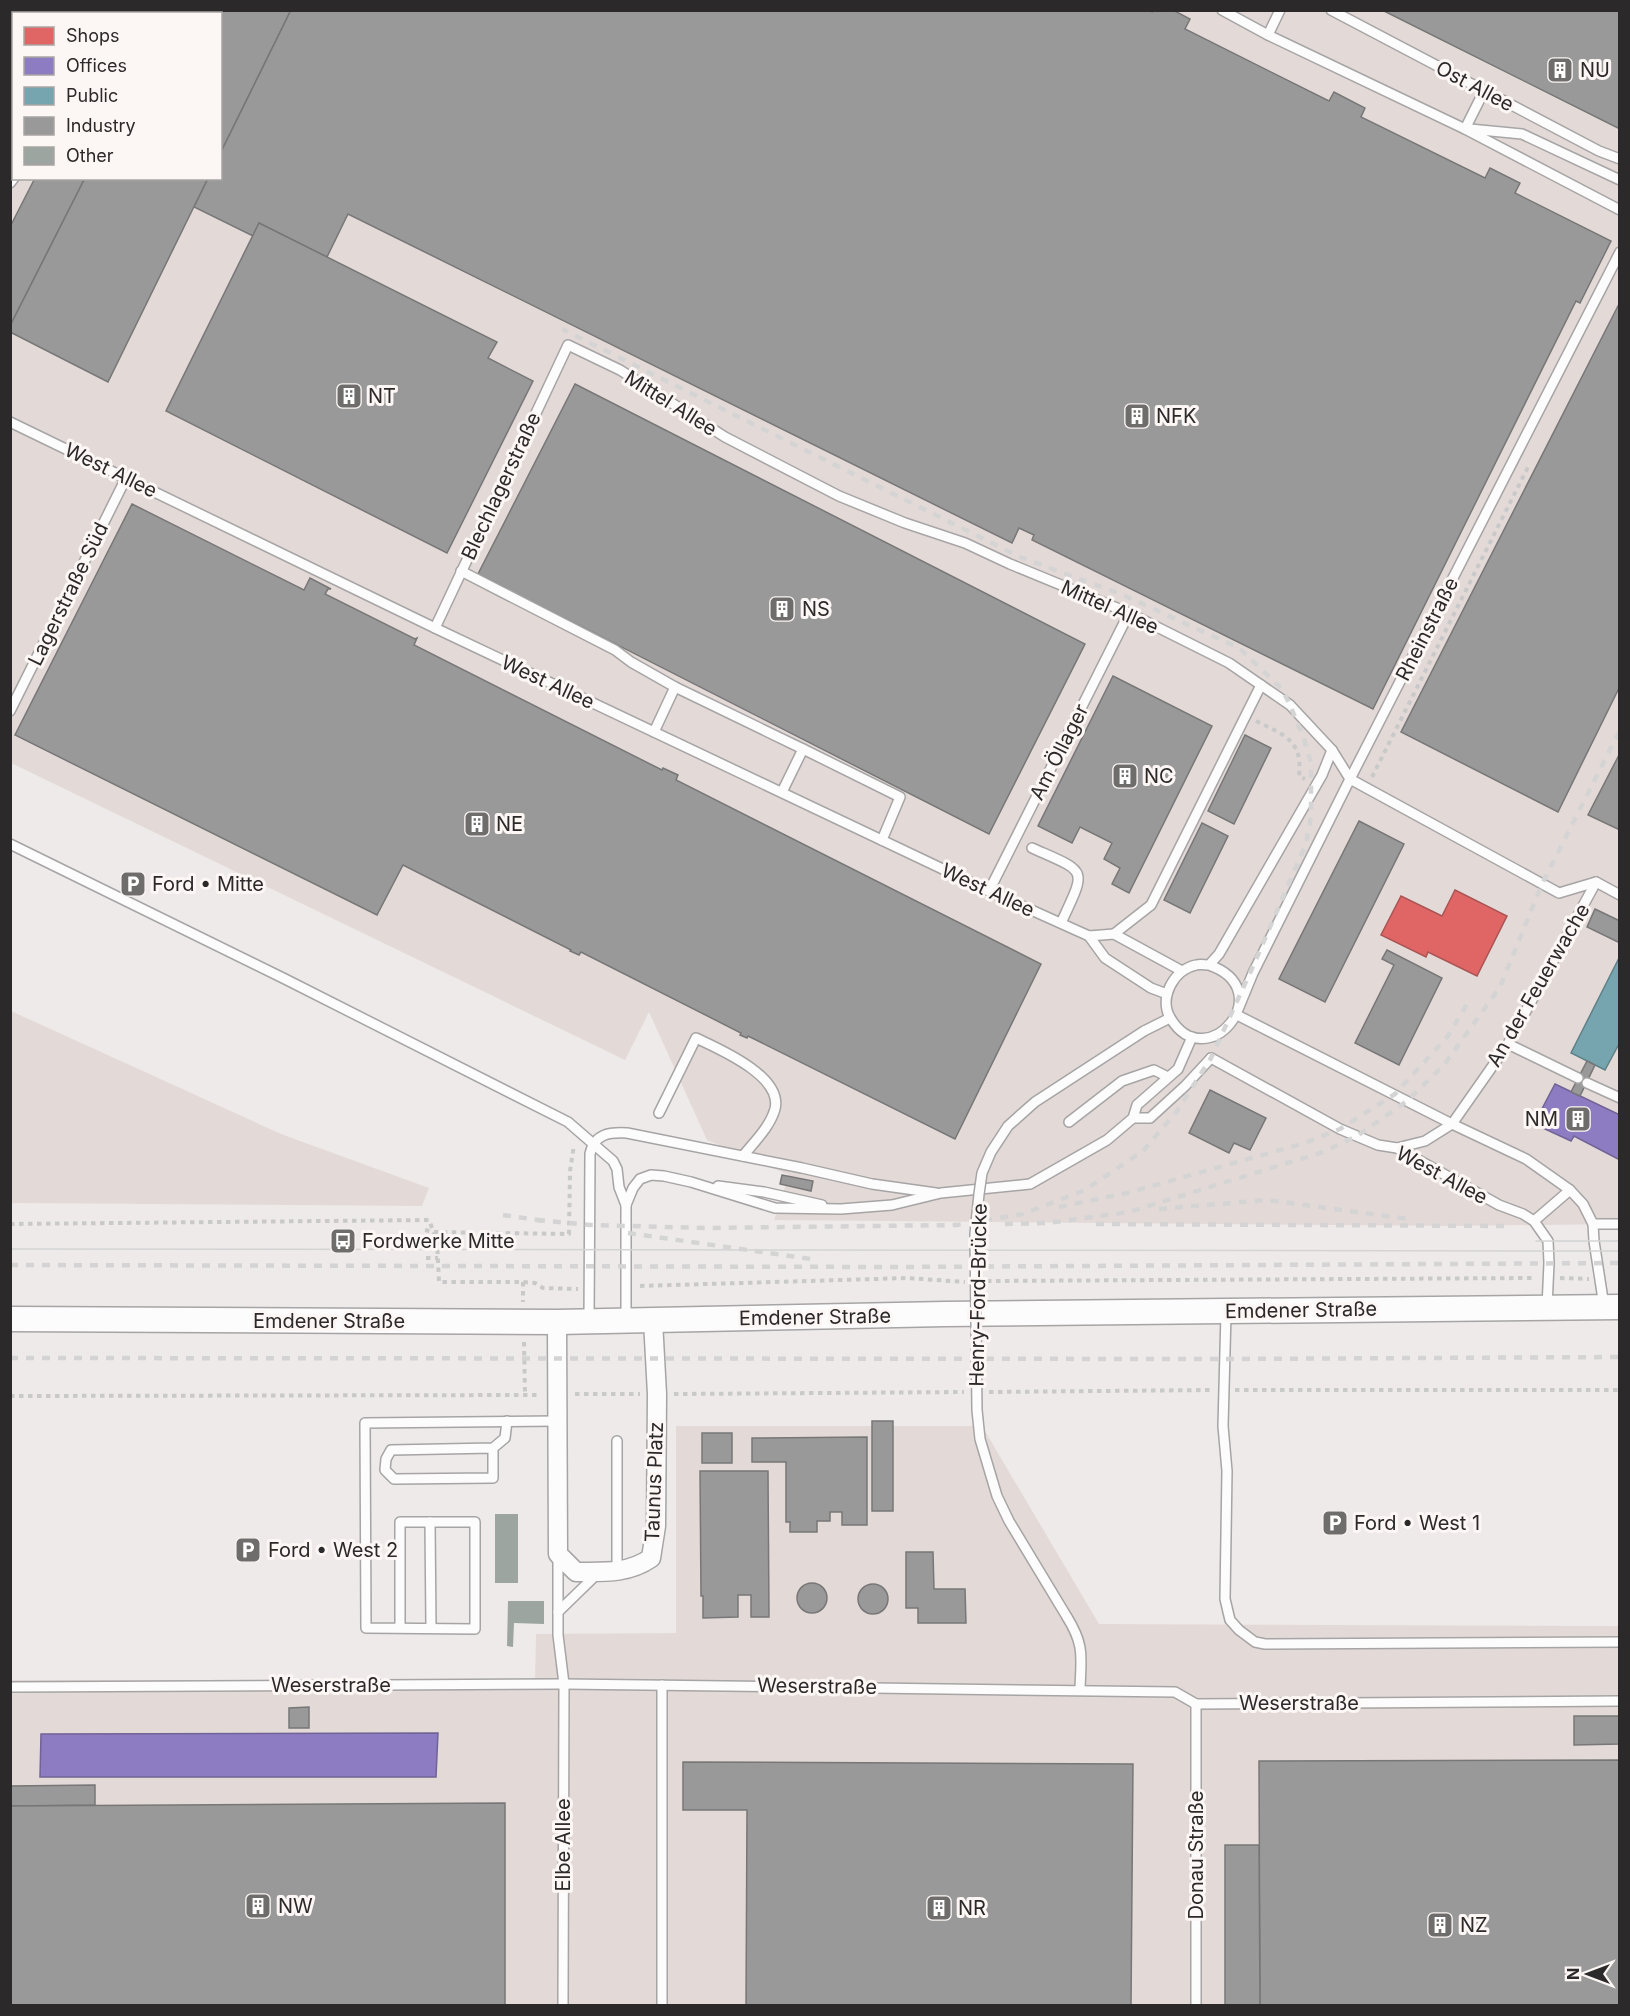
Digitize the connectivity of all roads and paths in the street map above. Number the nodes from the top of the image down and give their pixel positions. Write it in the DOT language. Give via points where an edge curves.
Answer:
graph roads {
  1 [pos="1222,10"];
  2 [pos="1281,10"];
  3 [pos="1330,10"];
  4 [pos="1268,35"];
  5 [pos="1484,91"];
  6 [pos="1465,129"];
  7 [pos="1620,159"];
  8 [pos="1620,180"];
  9 [pos="1620,210"];
  10 [pos="1620,252"];
  11 [pos="568,345"];
  12 [pos="10,422"];
  13 [pos="126,478"];
  14 [pos="461,571"];
  15 [pos="1129,613"];
  16 [pos="435,627"];
  17 [pos="1261,686"];
  18 [pos="675,687"];
  19 [pos="10,711"];
  20 [pos="654,732"];
  21 [pos="803,749"];
  22 [pos="1332,750"];
  23 [pos="1350,779"];
  24 [pos="782,792"];
  25 [pos="882,840"];
  26 [pos="10,844"];
  27 [pos="1032,848"];
  28 [pos="1596,882"];
  29 [pos="990,891"];
  30 [pos="1620,895"];
  31 [pos="1061,923"];
  32 [pos="1114,934"];
  33 [pos="1089,936"];
  34 [pos="1209,965"];
  35 [pos="1182,971"];
  36 [pos="1167,994"];
  37 [pos="1238,1011"];
  38 [pos="1170,1018"];
  39 [pos="1192,1037"];
  40 [pos="1210,1037"];
  41 [pos="1508,1044"];
  42 [pos="1211,1058"];
  43 [pos="1168,1077"];
  44 [pos="1620,1098"];
  45 [pos="659,1113"];
  46 [pos="1133,1118"];
  47 [pos="1069,1122"];
  48 [pos="1452,1124"];
  49 [pos="577,1128"];
  50 [pos="594,1143"];
  51 [pos="1396,1148"];
  52 [pos="743,1156"];
  53 [pos="1570,1190"];
  54 [pos="941,1193"];
  55 [pos="626,1205"];
  56 [pos="1534,1221"];
  57 [pos="10,1224"];
  58 [pos="1593,1224"];
  59 [pos="1620,1224"];
  60 [pos="425,1230"];
  61 [pos="434,1232"];
  62 [pos="426,1258"];
  63 [pos="438,1258"];
  64 [pos="1548,1278"];
  65 [pos="1599,1279"];
  66 [pos="967,1281"];
  67 [pos="979,1281"];
  68 [pos="626,1287"];
  69 [pos="589,1289"];
  70 [pos="1547,1307"];
  71 [pos="1612,1307"];
  72 [pos="1226,1311"];
  73 [pos="10,1319"];
  74 [pos="653,1321"];
  75 [pos="557,1322"];
  76 [pos="589,1322"];
  77 [pos="626,1322"];
  78 [pos="1224,1390"];
  79 [pos="1620,1390"];
  80 [pos="964,1392"];
  81 [pos="988,1392"];
  82 [pos="657,1394"];
  83 [pos="557,1395"];
  84 [pos="10,1396"];
  85 [pos="507,1421"];
  86 [pos="557,1421"];
  87 [pos="617,1442"];
  88 [pos="493,1448"];
  89 [pos="430,1522"];
  90 [pos="558,1554"];
  91 [pos="608,1572"];
  92 [pos="558,1612"];
  93 [pos="400,1628"];
  94 [pos="431,1628"];
  95 [pos="1620,1642"];
  96 [pos="564,1684"];
  97 [pos="662,1685"];
  98 [pos="10,1687"];
  99 [pos="1080,1689"];
  100 [pos="1620,1701"];
  101 [pos="1196,1704"];
  102 [pos="563,2006"];
  103 [pos="662,2006"];
  104 [pos="1196,2006"];
  1 -- 4 [label="lane"];
  2 -- 4 [label="lane"];
  3 -- 5 [label="lane, Ost Allee"];
  4 -- 6 [label="lane"];
  5 -- 6 [label="lane"];
  5 -- 7 [label="lane, Ost Allee"];
  6 -- 8 [label="lane" via="1522,134"];
  6 -- 9 [label="lane"];
  10 -- 23 [label="lane, Rheinstraße"];
  11 -- 14 [label="lane, Blechlagerstraße"];
  11 -- 15 [label="lane, Mittel Allee" via="620,370 725,437 839,496 965,543"];
  12 -- 13 [label="lane, West Allee"];
  13 -- 16 [label="lane, West Allee"];
  13 -- 19 [label="lane, Lagerstraße Süd"];
  14 -- 16 [label="lane, Blechlagerstraße"];
  14 -- 18 [label="lane" via="615,650"];
  15 -- 17 [label="lane, Mittel Allee" via="1229,663"];
  15 -- 29 [label="lane, Am Öllager"];
  16 -- 20 [label="lane, West Allee"];
  17 -- 22 [label="lane, Mittel Allee" via="1290,705"];
  17 -- 32 [label="lane" via="1151,906"];
  18 -- 20 [label="lane"];
  18 -- 21 [label="lane"];
  20 -- 24 [label="lane, West Allee"];
  21 -- 24 [label="lane"];
  21 -- 25 [label="lane" via="900,797"];
  22 -- 23 [label="lane, Mittel Allee"];
  22 -- 34 [label="lane" via="1322,775 1220,954"];
  23 -- 28 [label="lane, Mittel Allee" via="1559,893"];
  23 -- 37 [label="lane, Rheinstraße" via="1253,973"];
  24 -- 25 [label="lane, West Allee"];
  25 -- 29 [label="lane, West Allee"];
  26 -- 49 [label="lane"];
  27 -- 31 [label="lane" via="1074,867 1079,876"];
  28 -- 30 [label="lane"];
  28 -- 41 [label="lane, An der Feuerwache"];
  29 -- 31 [label="lane, West Allee"];
  31 -- 33 [label="lane, West Allee"];
  32 -- 33 [label="lane, West Allee"];
  32 -- 35 [label="lane"];
  33 -- 36 [label="lane, West Allee" via="1105,958"];
  34 -- 35 [label="lane" via="1195,965"];
  34 -- 37 [label="lane" via="1229,975 1235,984"];
  35 -- 36 [label="lane"];
  36 -- 38 [label="lane"];
  37 -- 40 [label="lane" via="1231,1025"];
  37 -- 48 [label="lane"];
  38 -- 39 [label="lane"];
  38 -- 99 [label="lane, Henry-Ford-Brücke, bridge" via="1035,1102 1008,1125 982,1173 979,1194 975,1245 980,1439 997,1496 1078,1635 1082,1653"];
  39 -- 40 [label="lane"];
  39 -- 43 [label="lane" via="1178,1069"];
  40 -- 42 [label="lane"];
  41 -- 44 [label="lane"];
  41 -- 48 [label="lane, An der Feuerwache"];
  42 -- 46 [label="lane" via="1150,1118"];
  42 -- 51 [label="lane, West Allee" via="1340,1129"];
  43 -- 46 [label="lane" via="1137,1105"];
  43 -- 47 [label="lane" via="1154,1070 1122,1081"];
  45 -- 52 [label="lane" via="696,1038 741,1060 767,1084 776,1101 767,1126"];
  46 -- 54 [label="lane" via="1107,1140 1030,1184"];
  48 -- 51 [label="lane, An der Feuerwache" via="1425,1141"];
  48 -- 53 [label="lane" via="1526,1159"];
  49 -- 50 [label="lane"];
  49 -- 61 [label="path" via="570,1171 569,1234"];
  50 -- 52 [label="lane" via="604,1134 627,1133"];
  50 -- 55 [label="lane" via="614,1161"];
  50 -- 69 [label="lane" via="590,1154"];
  51 -- 56 [label="lane, West Allee"];
  52 -- 54 [label="lane" via="872,1184"];
  53 -- 56 [label="lane"];
  53 -- 58 [label="lane"];
  54 -- 55 [label="lane" via="892,1205 775,1208 691,1182 651,1175 640,1179"];
  55 -- 68 [label="lane"];
  56 -- 64 [label="lane" via="1548,1241"];
  57 -- 61 [label="path" via="429,1220"];
  58 -- 59 [label="lane"];
  58 -- 65 [label="lane"];
  60 -- 61 [label="path"];
  61 -- 63 [label="path"];
  62 -- 63 [label="path"];
  63 -- 69 [label="path" via="439,1282 523,1282 543,1288"];
  64 -- 65 [label="path"];
  64 -- 67 [label="path"];
  64 -- 70 [label="lane"];
  65 -- 71 [label="lane"];
  66 -- 68 [label="path" via="820,1279"];
  68 -- 77 [label="lane"];
  69 -- 76 [label="lane"];
  70 -- 71 [label="street, Emdener Straße"];
  70 -- 72 [label="street, Emdener Straße"];
  72 -- 74 [label="street, Emdener Straße"];
  72 -- 78 [label="lane"];
  73 -- 75 [label="street, Emdener Straße"];
  74 -- 77 [label="street, Emdener Straße"];
  74 -- 82 [label="street, Taunus Platz"];
  75 -- 76 [label="street, Emdener Straße"];
  75 -- 83 [label="street"];
  76 -- 77 [label="street, Emdener Straße"];
  78 -- 79 [label="path"];
  78 -- 81 [label="path"];
  78 -- 95 [label="lane" via="1225,1599 1230,1620 1255,1641"];
  80 -- 82 [label="path"];
  82 -- 83 [label="path"];
  82 -- 91 [label="street, Taunus Platz" via="656,1526 651,1558 638,1567"];
  83 -- 84 [label="path"];
  83 -- 86 [label="street"];
  85 -- 86 [label="lane"];
  85 -- 88 [label="lane" via="506,1438"];
  85 -- 93 [label="lane" via="365,1423 366,1628"];
  86 -- 90 [label="street"];
  87 -- 91 [label="lane"];
  88 -- 88 [label="lane" via="391,1450 385,1470 394,1479 493,1478"];
  89 -- 93 [label="lane" via="400,1522"];
  89 -- 94 [label="lane"];
  89 -- 94 [label="lane" via="475,1522 475,1629"];
  90 -- 91 [label="street, Taunus Platz" via="576,1572"];
  90 -- 92 [label="lane, Elbe Allee"];
  91 -- 92 [label="lane"];
  92 -- 96 [label="lane, Elbe Allee"];
  93 -- 94 [label="lane"];
  96 -- 97 [label="lane, Weserstraße"];
  96 -- 98 [label="lane, Weserstraße"];
  96 -- 102 [label="lane, Elbe Allee"];
  97 -- 99 [label="lane, Weserstraße"];
  97 -- 103 [label="lane"];
  99 -- 101 [label="lane, Weserstraße" via="1175,1692"];
  100 -- 101 [label="lane, Weserstraße"];
  101 -- 104 [label="lane, Donau Straße"];
}
